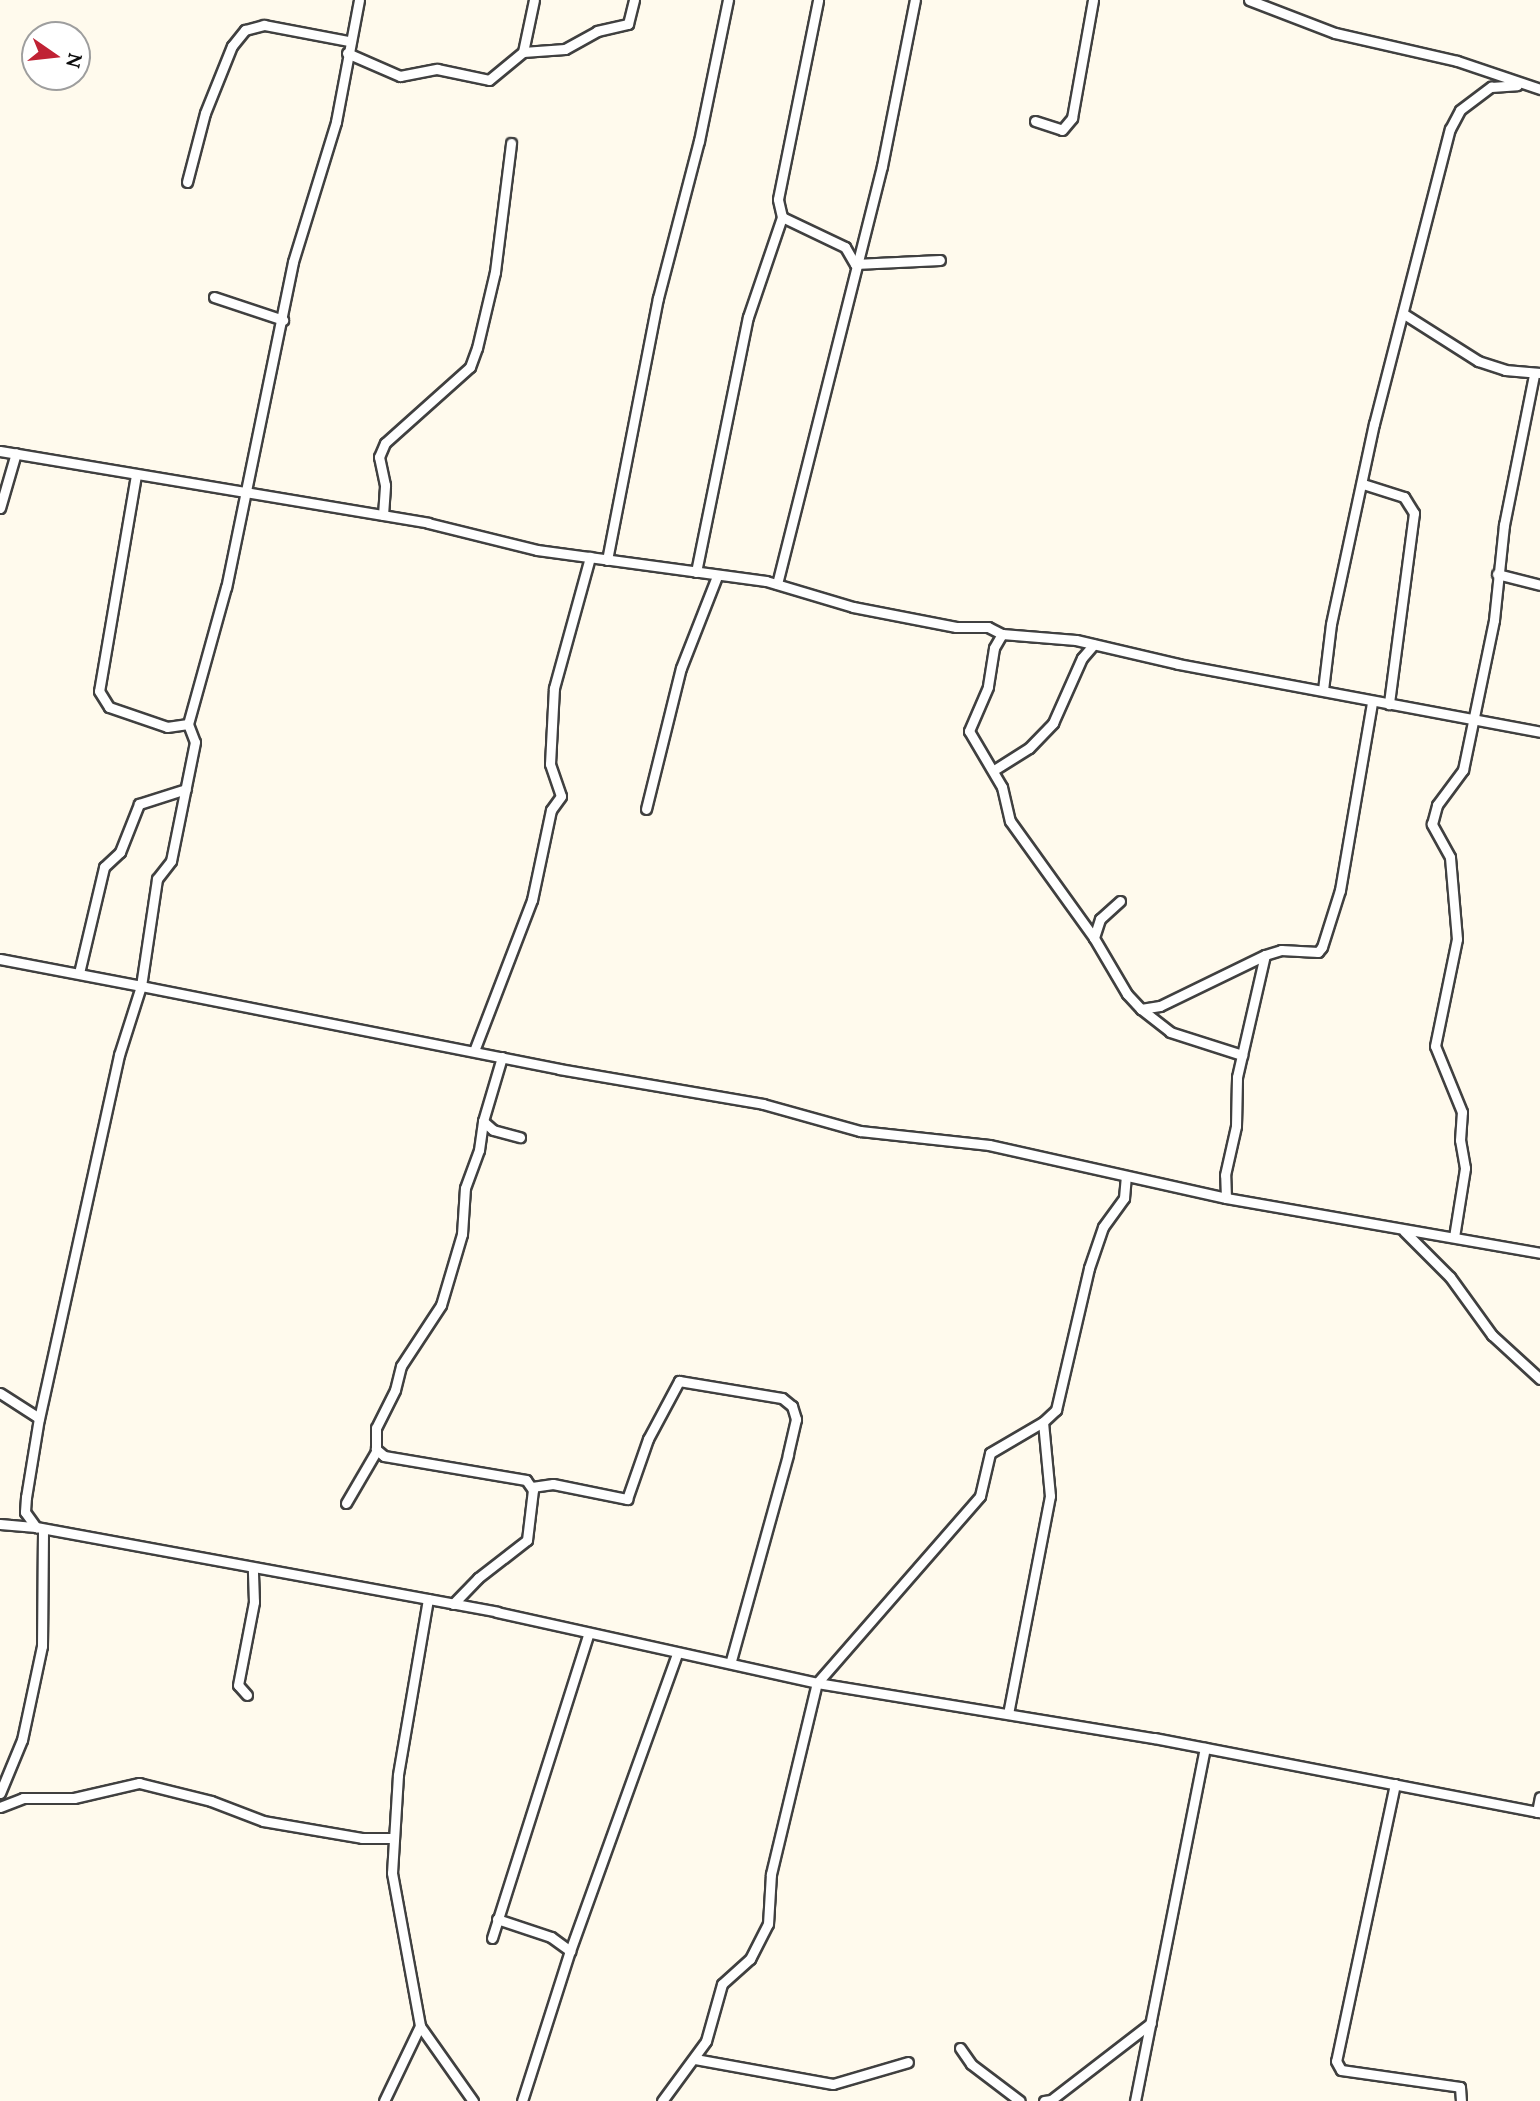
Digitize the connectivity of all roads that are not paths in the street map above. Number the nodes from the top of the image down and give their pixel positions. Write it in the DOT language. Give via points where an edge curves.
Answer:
graph roads {
  1 [pos="359,0"];
  2 [pos="534,0"];
  3 [pos="634,0"];
  4 [pos="728,0"];
  5 [pos="818,0"];
  6 [pos="915,0"];
  7 [pos="1093,0"];
  8 [pos="1249,0"];
  9 [pos="349,41"];
  10 [pos="523,52"];
  11 [pos="347,53"];
  12 [pos="1517,85"];
  13 [pos="1540,89"];
  14 [pos="1035,121"];
  15 [pos="511,143"];
  16 [pos="187,183"];
  17 [pos="782,217"];
  18 [pos="940,260"];
  19 [pos="855,264"];
  20 [pos="214,297"];
  21 [pos="1404,314"];
  22 [pos="283,320"];
  23 [pos="1537,374"];
  24 [pos="0,451"];
  25 [pos="16,453"];
  26 [pos="136,475"];
  27 [pos="1363,484"];
  28 [pos="242,493"];
  29 [pos="0,508"];
  30 [pos="383,515"];
  31 [pos="590,556"];
  32 [pos="607,559"];
  33 [pos="696,572"];
  34 [pos="1497,574"];
  35 [pos="717,576"];
  36 [pos="777,584"];
  37 [pos="1540,585"];
  38 [pos="1002,634"];
  39 [pos="1094,644"];
  40 [pos="1323,690"];
  41 [pos="1373,703"];
  42 [pos="1389,704"];
  43 [pos="1472,718"];
  44 [pos="188,723"];
  45 [pos="1540,732"];
  46 [pos="994,770"];
  47 [pos="186,789"];
  48 [pos="646,809"];
  49 [pos="1120,901"];
  50 [pos="1094,939"];
  51 [pos="1265,955"];
  52 [pos="0,958"];
  53 [pos="79,973"];
  54 [pos="141,986"];
  55 [pos="1141,1009"];
  56 [pos="474,1051"];
  57 [pos="1242,1055"];
  58 [pos="502,1057"];
  59 [pos="483,1121"];
  60 [pos="520,1137"];
  61 [pos="1126,1177"];
  62 [pos="1226,1198"];
  63 [pos="1404,1231"];
  64 [pos="1454,1237"];
  65 [pos="1540,1253"];
  66 [pos="1540,1378"];
  67 [pos="0,1393"];
  68 [pos="40,1418"];
  69 [pos="1043,1422"];
  70 [pos="377,1450"];
  71 [pos="532,1488"];
  72 [pos="346,1503"];
  73 [pos="0,1524"];
  74 [pos="39,1529"];
  75 [pos="253,1569"];
  76 [pos="428,1599"];
  77 [pos="453,1604"];
  78 [pos="589,1633"];
  79 [pos="677,1654"];
  80 [pos="731,1661"];
  81 [pos="817,1682"];
  82 [pos="247,1695"];
  83 [pos="1008,1714"];
  84 [pos="1205,1748"];
  85 [pos="1395,1784"];
  86 [pos="0,1793"];
  87 [pos="1540,1797"];
  88 [pos="0,1808"];
  89 [pos="1538,1812"];
  90 [pos="390,1838"];
  91 [pos="497,1919"];
  92 [pos="492,1938"];
  93 [pos="570,1951"];
  94 [pos="1151,2023"];
  95 [pos="420,2026"];
  96 [pos="960,2048"];
  97 [pos="695,2059"];
  98 [pos="908,2062"];
  99 [pos="384,2101"];
  100 [pos="473,2101"];
  101 [pos="522,2101"];
  102 [pos="662,2101"];
  103 [pos="1019,2101"];
  104 [pos="1044,2101"];
  105 [pos="1135,2101"];
  106 [pos="1461,2101"];
  1 -- 9 [label="street"];
  2 -- 10 [label="street"];
  3 -- 10 [label="street" via="628,24 597,31 565,48"];
  4 -- 32 [label="street" via="699,141 658,298"];
  5 -- 17 [label="street" via="778,199"];
  6 -- 19 [label="street" via="882,166"];
  7 -- 14 [label="street" via="1072,97 1072,118 1062,130"];
  8 -- 12 [label="street" via="1335,33 1457,61"];
  9 -- 11 [label="street"];
  9 -- 16 [label="street" via="264,25 244,30 232,46 205,113"];
  10 -- 11 [label="street" via="489,80 437,69 400,76"];
  11 -- 22 [label="street" via="335,122 301,231"];
  12 -- 13 [label="street"];
  12 -- 21 [label="street" via="1490,86 1460,110 1450,129"];
  15 -- 30 [label="street" via="495,272 470,367 384,443 379,457 385,485"];
  17 -- 19 [label="street" via="845,247"];
  17 -- 33 [label="street" via="748,317"];
  18 -- 19 [label="street"];
  19 -- 36 [label="street"];
  20 -- 22 [label="street"];
  21 -- 23 [label="street" via="1465,355"];
  21 -- 27 [label="street"];
  22 -- 28 [label="street"];
  23 -- 34 [label="street"];
  24 -- 25 [label="street"];
  25 -- 26 [label="street"];
  25 -- 29 [label="street"];
  26 -- 28 [label="street"];
  26 -- 44 [label="street" via="99,691 109,707 167,727"];
  27 -- 40 [label="street" via="1331,624"];
  27 -- 42 [label="street" via="1404,497 1414,513"];
  28 -- 30 [label="street"];
  28 -- 44 [label="street" via="226,587"];
  30 -- 31 [label="street" via="537,550"];
  31 -- 32 [label="street"];
  31 -- 56 [label="street" via="554,688 550,764 561,796 551,810 532,900"];
  32 -- 33 [label="street"];
  33 -- 35 [label="street"];
  34 -- 37 [label="street"];
  34 -- 43 [label="street" via="1494,620"];
  35 -- 36 [label="street"];
  35 -- 48 [label="street" via="681,668"];
  36 -- 38 [label="street" via="853,607 949,625 988,627"];
  38 -- 39 [label="street"];
  38 -- 46 [label="street" via="994,648 988,687 969,729"];
  39 -- 40 [label="street"];
  39 -- 46 [label="street" via="1082,658 1054,723 1029,748"];
  40 -- 41 [label="street"];
  41 -- 42 [label="street"];
  41 -- 51 [label="street" via="1340,890 1322,947 1315,952 1280,950"];
  42 -- 43 [label="street"];
  43 -- 45 [label="street"];
  43 -- 64 [label="street" via="1463,770 1437,805 1432,824 1450,857 1457,939 1435,1046 1462,1112 1465,1168"];
  44 -- 47 [label="street" via="195,742"];
  46 -- 50 [label="street" via="1010,821"];
  47 -- 53 [label="street" via="139,804 120,852 104,867"];
  47 -- 54 [label="street" via="171,861 157,879"];
  49 -- 50 [label="street" via="1100,919"];
  50 -- 55 [label="street"];
  51 -- 55 [label="street" via="1160,1006"];
  51 -- 57 [label="street"];
  52 -- 53 [label="street"];
  53 -- 54 [label="street"];
  54 -- 56 [label="street"];
  54 -- 68 [label="street" via="119,1055"];
  55 -- 57 [label="street" via="1170,1032"];
  56 -- 58 [label="street"];
  57 -- 62 [label="street" via="1236,1126 1225,1175"];
  58 -- 59 [label="street"];
  58 -- 61 [label="street" via="763,1104 860,1131 989,1145"];
  59 -- 60 [label="street" via="493,1130"];
  59 -- 70 [label="street" via="479,1150 465,1188 462,1234 441,1305 401,1366 376,1428"];
  61 -- 62 [label="street"];
  61 -- 69 [label="street" via="1124,1198 1103,1227 1089,1268 1071,1335 1061,1401"];
  62 -- 63 [label="street"];
  63 -- 64 [label="street"];
  63 -- 66 [label="street" via="1443,1268 1492,1335"];
  64 -- 65 [label="street"];
  67 -- 68 [label="street"];
  68 -- 74 [label="street" via="25,1512"];
  69 -- 81 [label="street" via="990,1453 980,1496"];
  69 -- 83 [label="street" via="1050,1496"];
  70 -- 71 [label="street" via="384,1456 526,1480"];
  70 -- 72 [label="street"];
  71 -- 77 [label="street" via="535,1504 527,1540"];
  71 -- 80 [label="street" via="553,1484 627,1499 648,1439 679,1381 782,1398 792,1405 796,1419 788,1455"];
  73 -- 74 [label="street"];
  74 -- 75 [label="street"];
  74 -- 86 [label="street" via="42,1646 22,1740"];
  75 -- 76 [label="street"];
  75 -- 82 [label="street" via="254,1602 239,1685"];
  76 -- 77 [label="street"];
  76 -- 90 [label="street"];
  77 -- 78 [label="street"];
  78 -- 79 [label="street"];
  78 -- 91 [label="street"];
  79 -- 80 [label="street"];
  79 -- 93 [label="street"];
  80 -- 81 [label="street"];
  81 -- 83 [label="street"];
  81 -- 97 [label="street" via="771,1874 768,1924 750,1959 722,1984 706,2041"];
  83 -- 84 [label="street"];
  84 -- 85 [label="street"];
  84 -- 94 [label="street"];
  85 -- 89 [label="street"];
  85 -- 106 [label="street" via="1336,2061 1341,2070 1460,2087"];
  87 -- 89 [label="street"];
  88 -- 90 [label="street" via="23,1798 74,1798 139,1783 211,1801 263,1821 362,1838"];
  90 -- 95 [label="street" via="392,1873"];
  91 -- 92 [label="street"];
  91 -- 93 [label="street" via="540,1933"];
  93 -- 101 [label="street"];
  94 -- 104 [label="street"];
  94 -- 105 [label="street"];
  95 -- 99 [label="street"];
  95 -- 100 [label="street"];
  96 -- 103 [label="street" via="971,2064"];
  97 -- 98 [label="street" via="833,2084"];
  97 -- 102 [label="street"];
}
